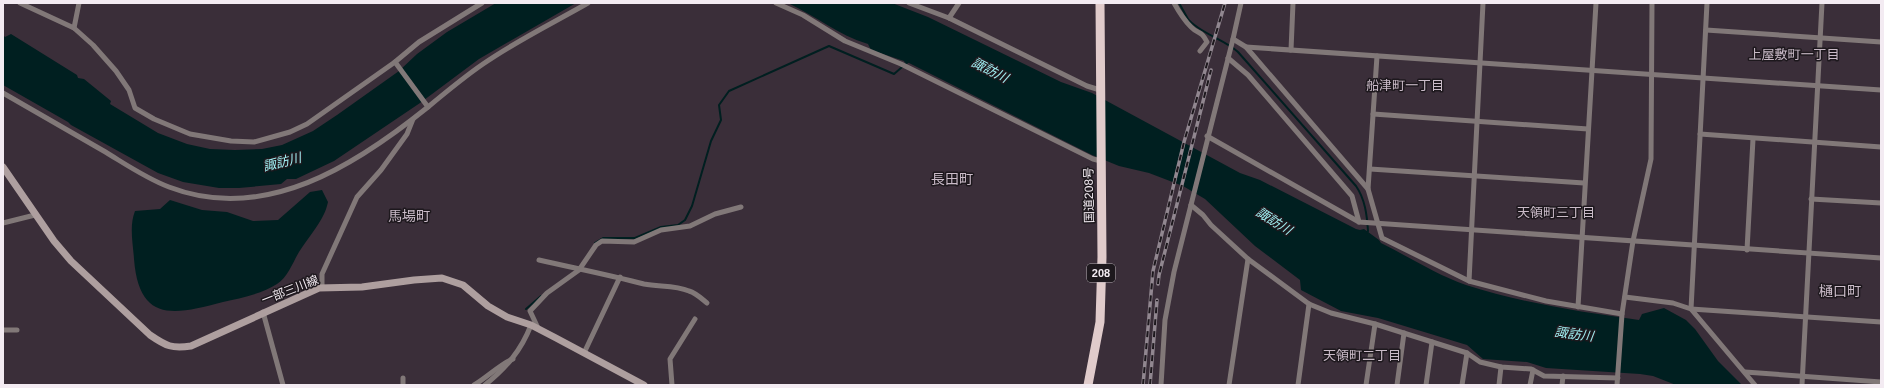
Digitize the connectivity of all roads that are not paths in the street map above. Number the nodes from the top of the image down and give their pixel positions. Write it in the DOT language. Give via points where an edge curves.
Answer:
graph roads {
  1 [pos="20,3"];
  2 [pos="79,3"];
  3 [pos="482,3"];
  4 [pos="588,3"];
  5 [pos="776,3"];
  6 [pos="909,3"];
  7 [pos="959,3"];
  8 [pos="1100,3"];
  9 [pos="1174,3"];
  10 [pos="1241,3"];
  11 [pos="1293,3"];
  12 [pos="1483,3"];
  13 [pos="1596,3"];
  14 [pos="1652,3"];
  15 [pos="1707,3"];
  16 [pos="1822,3"];
  17 [pos="949,18"];
  18 [pos="74,28"];
  19 [pos="1706,30"];
  20 [pos="1820,38"];
  21 [pos="1233,39"];
  22 [pos="1881,42"];
  23 [pos="1246,47"];
  24 [pos="1291,50"];
  25 [pos="1200,51"];
  26 [pos="1377,56"];
  27 [pos="1228,58"];
  28 [pos="396,62"];
  29 [pos="1480,64"];
  30 [pos="1591,71"];
  31 [pos="1653,73"];
  32 [pos="1702,77"];
  33 [pos="1817,86"];
  34 [pos="1881,90"];
  35 [pos="3,93"];
  36 [pos="1100,94"];
  37 [pos="428,107"];
  38 [pos="1373,114"];
  39 [pos="413,118"];
  40 [pos="1476,121"];
  41 [pos="1588,129"];
  42 [pos="1700,134"];
  43 [pos="1208,136"];
  44 [pos="1753,139"];
  45 [pos="1814,142"];
  46 [pos="1881,147"];
  47 [pos="1100,158"];
  48 [pos="3,167"];
  49 [pos="1370,169"];
  50 [pos="1474,176"];
  51 [pos="1584,183"];
  52 [pos="1368,189"];
  53 [pos="1811,199"];
  54 [pos="1881,204"];
  55 [pos="1191,205"];
  56 [pos="741,207"];
  57 [pos="35,215"];
  58 [pos="3,222"];
  59 [pos="1359,222"];
  60 [pos="1379,224"];
  61 [pos="1472,230"];
  62 [pos="1581,238"];
  63 [pos="1634,241"];
  64 [pos="1695,246"];
  65 [pos="1747,250"];
  66 [pos="1808,254"];
  67 [pos="1881,258"];
  68 [pos="1248,259"];
  69 [pos="539,260"];
  70 [pos="579,270"];
  71 [pos="620,277"];
  72 [pos="1469,282"];
  73 [pos="322,288"];
  74 [pos="1625,297"];
  75 [pos="707,302"];
  76 [pos="1310,304"];
  77 [pos="1578,307"];
  78 [pos="1691,309"];
  79 [pos="263,312"];
  80 [pos="1622,315"];
  81 [pos="1805,317"];
  82 [pos="695,319"];
  83 [pos="1881,322"];
  84 [pos="1375,324"];
  85 [pos="534,327"];
  86 [pos="3,330"];
  87 [pos="17,330"];
  88 [pos="1404,333"];
  89 [pos="1432,342"];
  90 [pos="584,353"];
  91 [pos="1466,353"];
  92 [pos="513,360"];
  93 [pos="1501,367"];
  94 [pos="1533,370"];
  95 [pos="1745,372"];
  96 [pos="1563,376"];
  97 [pos="1618,376"];
  98 [pos="1802,377"];
  99 [pos="403,378"];
  100 [pos="1881,382"];
  101 [pos="283,385"];
  102 [pos="403,385"];
  103 [pos="474,385"];
  104 [pos="485,385"];
  105 [pos="644,385"];
  106 [pos="672,385"];
  107 [pos="1088,385"];
  108 [pos="1161,385"];
  109 [pos="1229,385"];
  110 [pos="1298,385"];
  111 [pos="1366,385"];
  112 [pos="1397,385"];
  113 [pos="1426,385"];
  114 [pos="1462,385"];
  115 [pos="1499,385"];
  116 [pos="1530,385"];
  117 [pos="1562,385"];
  118 [pos="1617,385"];
  119 [pos="1755,385"];
  120 [pos="1802,385"];
  1 -- 18 [label="street"];
  2 -- 18 [label="street"];
  3 -- 28 [label="street" via="419,42"];
  4 -- 37 [label="street" via="484,63"];
  5 -- 47 [label="street" via="804,15 845,41 901,64 1093,159"];
  6 -- 17 [label="street"];
  7 -- 17 [label="street"];
  8 -- 36 [label="highway, 国道208号 / 208"];
  9 -- 25 [label="street" via="1192,29 1203,34 1207,42"];
  10 -- 21 [label="street"];
  11 -- 24 [label="street"];
  12 -- 29 [label="street"];
  13 -- 30 [label="street"];
  14 -- 31 [label="street"];
  15 -- 19 [label="street"];
  16 -- 20 [label="street"];
  17 -- 36 [label="street"];
  18 -- 28 [label="street" via="116,71 129,90 136,108 154,120 190,134 231,142 254,142 290,132 307,124"];
  19 -- 20 [label="street"];
  19 -- 32 [label="street"];
  20 -- 22 [label="street"];
  20 -- 33 [label="street"];
  21 -- 23 [label="street"];
  21 -- 27 [label="street"];
  23 -- 24 [label="street"];
  23 -- 52 [label="street"];
  24 -- 26 [label="street"];
  26 -- 29 [label="street"];
  26 -- 38 [label="street"];
  27 -- 43 [label="street"];
  27 -- 59 [label="street" via="1248,75 1352,196"];
  28 -- 37 [label="street"];
  29 -- 30 [label="street"];
  29 -- 40 [label="street"];
  30 -- 31 [label="street"];
  30 -- 41 [label="street"];
  31 -- 32 [label="street"];
  31 -- 63 [label="street" via="1651,159"];
  32 -- 33 [label="street"];
  32 -- 42 [label="street"];
  33 -- 34 [label="street"];
  33 -- 45 [label="street"];
  35 -- 39 [label="street" via="142,175 170,188 220,198 256,198 287,191 324,176 352,161"];
  36 -- 47 [label="highway, 国道208号 / 208"];
  37 -- 39 [label="street"];
  38 -- 40 [label="street"];
  38 -- 49 [label="street"];
  39 -- 73 [label="street" via="407,134 381,170 357,197 322,274"];
  40 -- 41 [label="street"];
  40 -- 50 [label="street"];
  41 -- 51 [label="street"];
  42 -- 44 [label="street"];
  42 -- 64 [label="street"];
  43 -- 55 [label="street"];
  43 -- 59 [label="street"];
  44 -- 45 [label="street"];
  44 -- 65 [label="street"];
  45 -- 46 [label="street"];
  45 -- 53 [label="street"];
  47 -- 107 [label="highway, 国道208号 / 208" via="1100,322"];
  48 -- 57 [label="main road, 一部三川線"];
  49 -- 50 [label="street"];
  49 -- 52 [label="street"];
  50 -- 51 [label="street"];
  50 -- 61 [label="street"];
  51 -- 62 [label="street"];
  52 -- 60 [label="street"];
  53 -- 54 [label="street"];
  53 -- 66 [label="street"];
  55 -- 68 [label="street"];
  55 -- 108 [label="street" via="1165,320"];
  56 -- 70 [label="street" via="715,214 690,226 655,232 634,242 602,242 596,246"];
  57 -- 58 [label="street"];
  57 -- 79 [label="main road, 一部三川線" via="71,261 164,345 176,348 191,346"];
  59 -- 60 [label="street"];
  60 -- 61 [label="street"];
  60 -- 72 [label="street" via="1382,238"];
  61 -- 62 [label="street"];
  61 -- 72 [label="street"];
  62 -- 63 [label="street"];
  62 -- 77 [label="street"];
  63 -- 64 [label="street"];
  63 -- 74 [label="street"];
  64 -- 65 [label="street"];
  64 -- 78 [label="street"];
  65 -- 66 [label="street"];
  66 -- 67 [label="street"];
  66 -- 81 [label="street"];
  68 -- 76 [label="street"];
  68 -- 109 [label="street"];
  69 -- 70 [label="street"];
  70 -- 71 [label="street"];
  70 -- 85 [label="street" via="547,293 530,311"];
  71 -- 75 [label="street" via="690,291"];
  71 -- 90 [label="street"];
  72 -- 77 [label="street" via="1546,302"];
  73 -- 79 [label="main road, 一部三川線"];
  73 -- 85 [label="main road, 一部三川線" via="362,287 442,278 463,285 488,306"];
  74 -- 78 [label="street" via="1673,303"];
  74 -- 80 [label="street"];
  76 -- 84 [label="street" via="1331,314"];
  76 -- 110 [label="street"];
  77 -- 80 [label="street"];
  78 -- 81 [label="street"];
  78 -- 95 [label="street"];
  79 -- 101 [label="street"];
  80 -- 97 [label="street"];
  81 -- 83 [label="street"];
  81 -- 98 [label="street"];
  82 -- 106 [label="street" via="670,359"];
  84 -- 88 [label="street"];
  84 -- 111 [label="street"];
  85 -- 90 [label="main road, 一部三川線"];
  85 -- 92 [label="street"];
  86 -- 87 [label="street"];
  88 -- 89 [label="street"];
  88 -- 112 [label="street"];
  89 -- 91 [label="street"];
  89 -- 113 [label="street"];
  90 -- 105 [label="main road, 一部三川線"];
  91 -- 93 [label="street" via="1480,362"];
  91 -- 114 [label="street"];
  92 -- 103 [label="street" via="507,361"];
  92 -- 104 [label="street"];
  93 -- 94 [label="street"];
  93 -- 115 [label="street"];
  94 -- 96 [label="street" via="1544,376"];
  94 -- 116 [label="street"];
  95 -- 98 [label="street"];
  95 -- 119 [label="street"];
  96 -- 97 [label="street"];
  96 -- 117 [label="street"];
  97 -- 118 [label="street"];
  98 -- 100 [label="street"];
  98 -- 120 [label="street"];
  99 -- 102 [label="street"];
}
